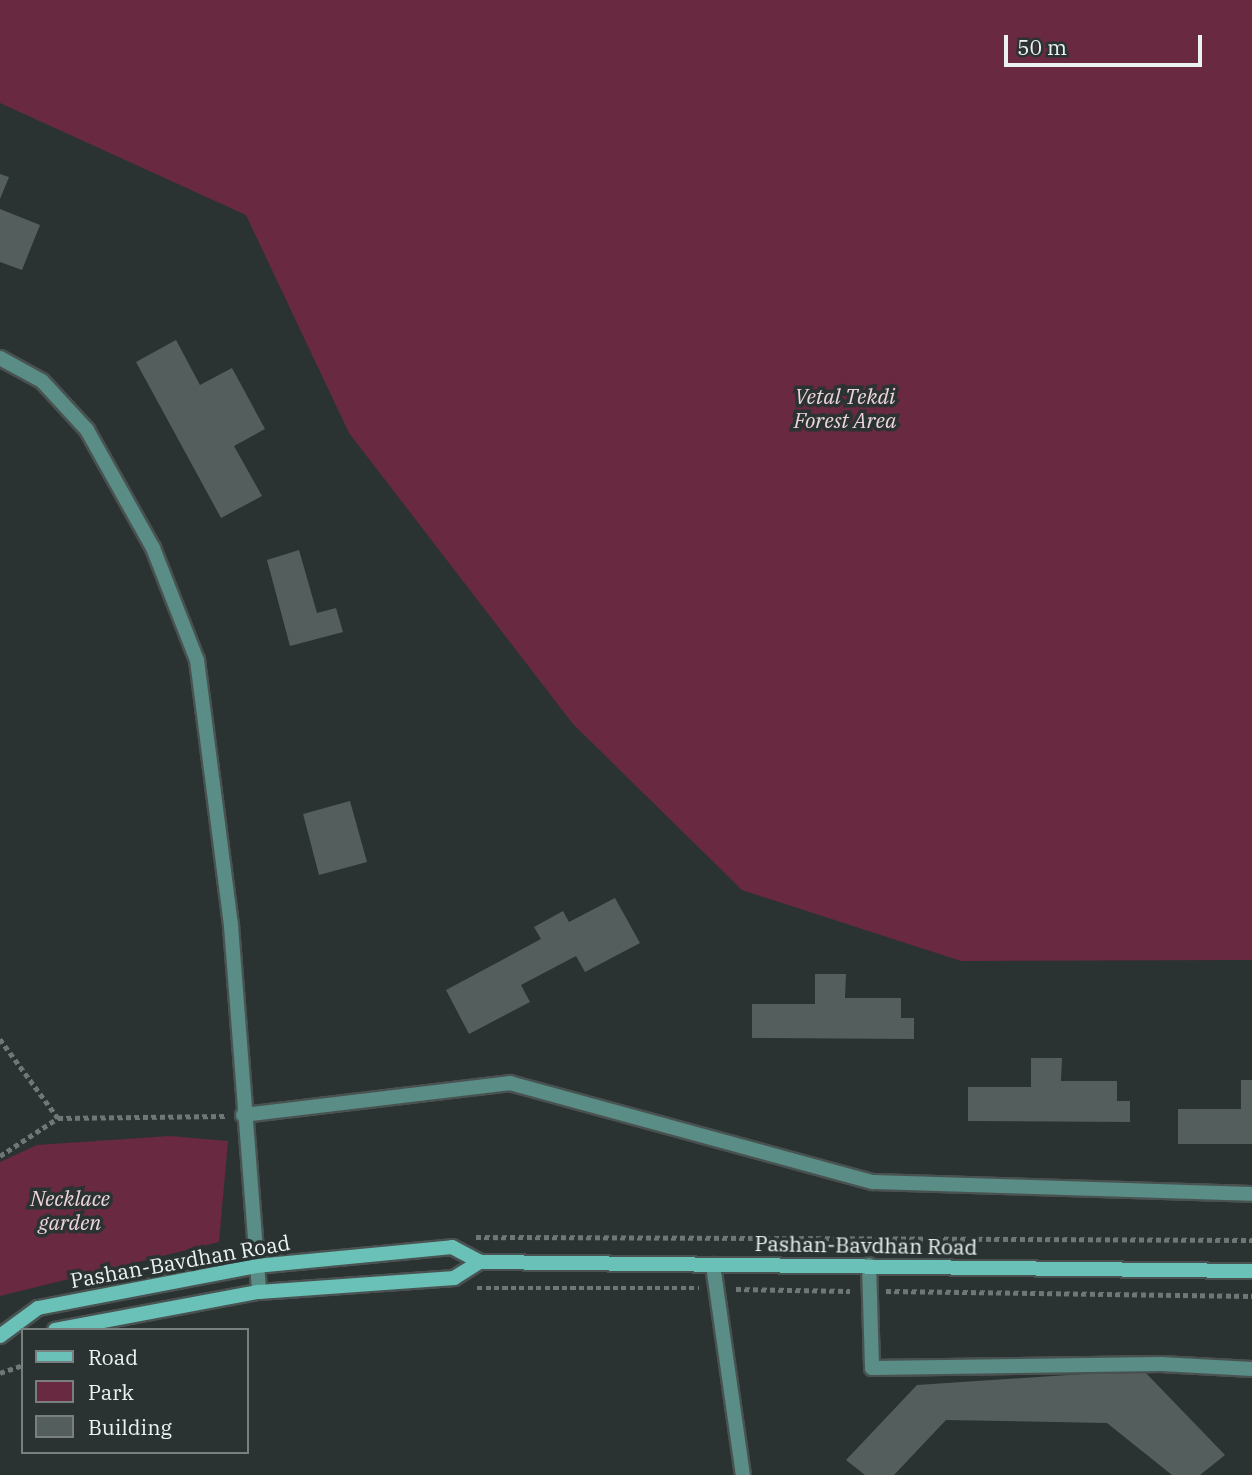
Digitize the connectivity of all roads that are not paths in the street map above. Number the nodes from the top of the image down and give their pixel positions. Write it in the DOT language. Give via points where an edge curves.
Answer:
graph roads {
  1 [pos="0,358"];
  2 [pos="243,1115"];
  3 [pos="1252,1194"];
  4 [pos="480,1262"];
  5 [pos="713,1265"];
  6 [pos="869,1265"];
  7 [pos="256,1266"];
  8 [pos="1252,1271"];
  9 [pos="259,1292"];
  10 [pos="25,1328"];
  11 [pos="66,1328"];
  12 [pos="21,1330"];
  13 [pos="0,1335"];
  14 [pos="1252,1369"];
  15 [pos="743,1475"];
  1 -- 2 [label="lane" via="42,381 88,430 153,548 197,660 231,926"];
  2 -- 3 [label="lane" via="510,1083 873,1182"];
  2 -- 7 [label="lane"];
  4 -- 5 [label="main road, Pashan-Bavdhan Road"];
  4 -- 7 [label="main road, Pashan-Bavdhan Road" via="452,1247"];
  4 -- 9 [label="main road, Pashan-Bavdhan Road" via="454,1278"];
  5 -- 6 [label="main road, Pashan-Bavdhan Road"];
  5 -- 15 [label="lane"];
  6 -- 8 [label="main road, Pashan-Bavdhan Road"];
  6 -- 14 [label="lane" via="872,1368 1161,1363"];
  7 -- 9 [label="lane"];
  7 -- 10 [label="main road, Pashan-Bavdhan Road" via="38,1308"];
  9 -- 11 [label="main road, Pashan-Bavdhan Road"];
  12 -- 13 [label="main road, Pashan-Bavdhan Road"];
}
